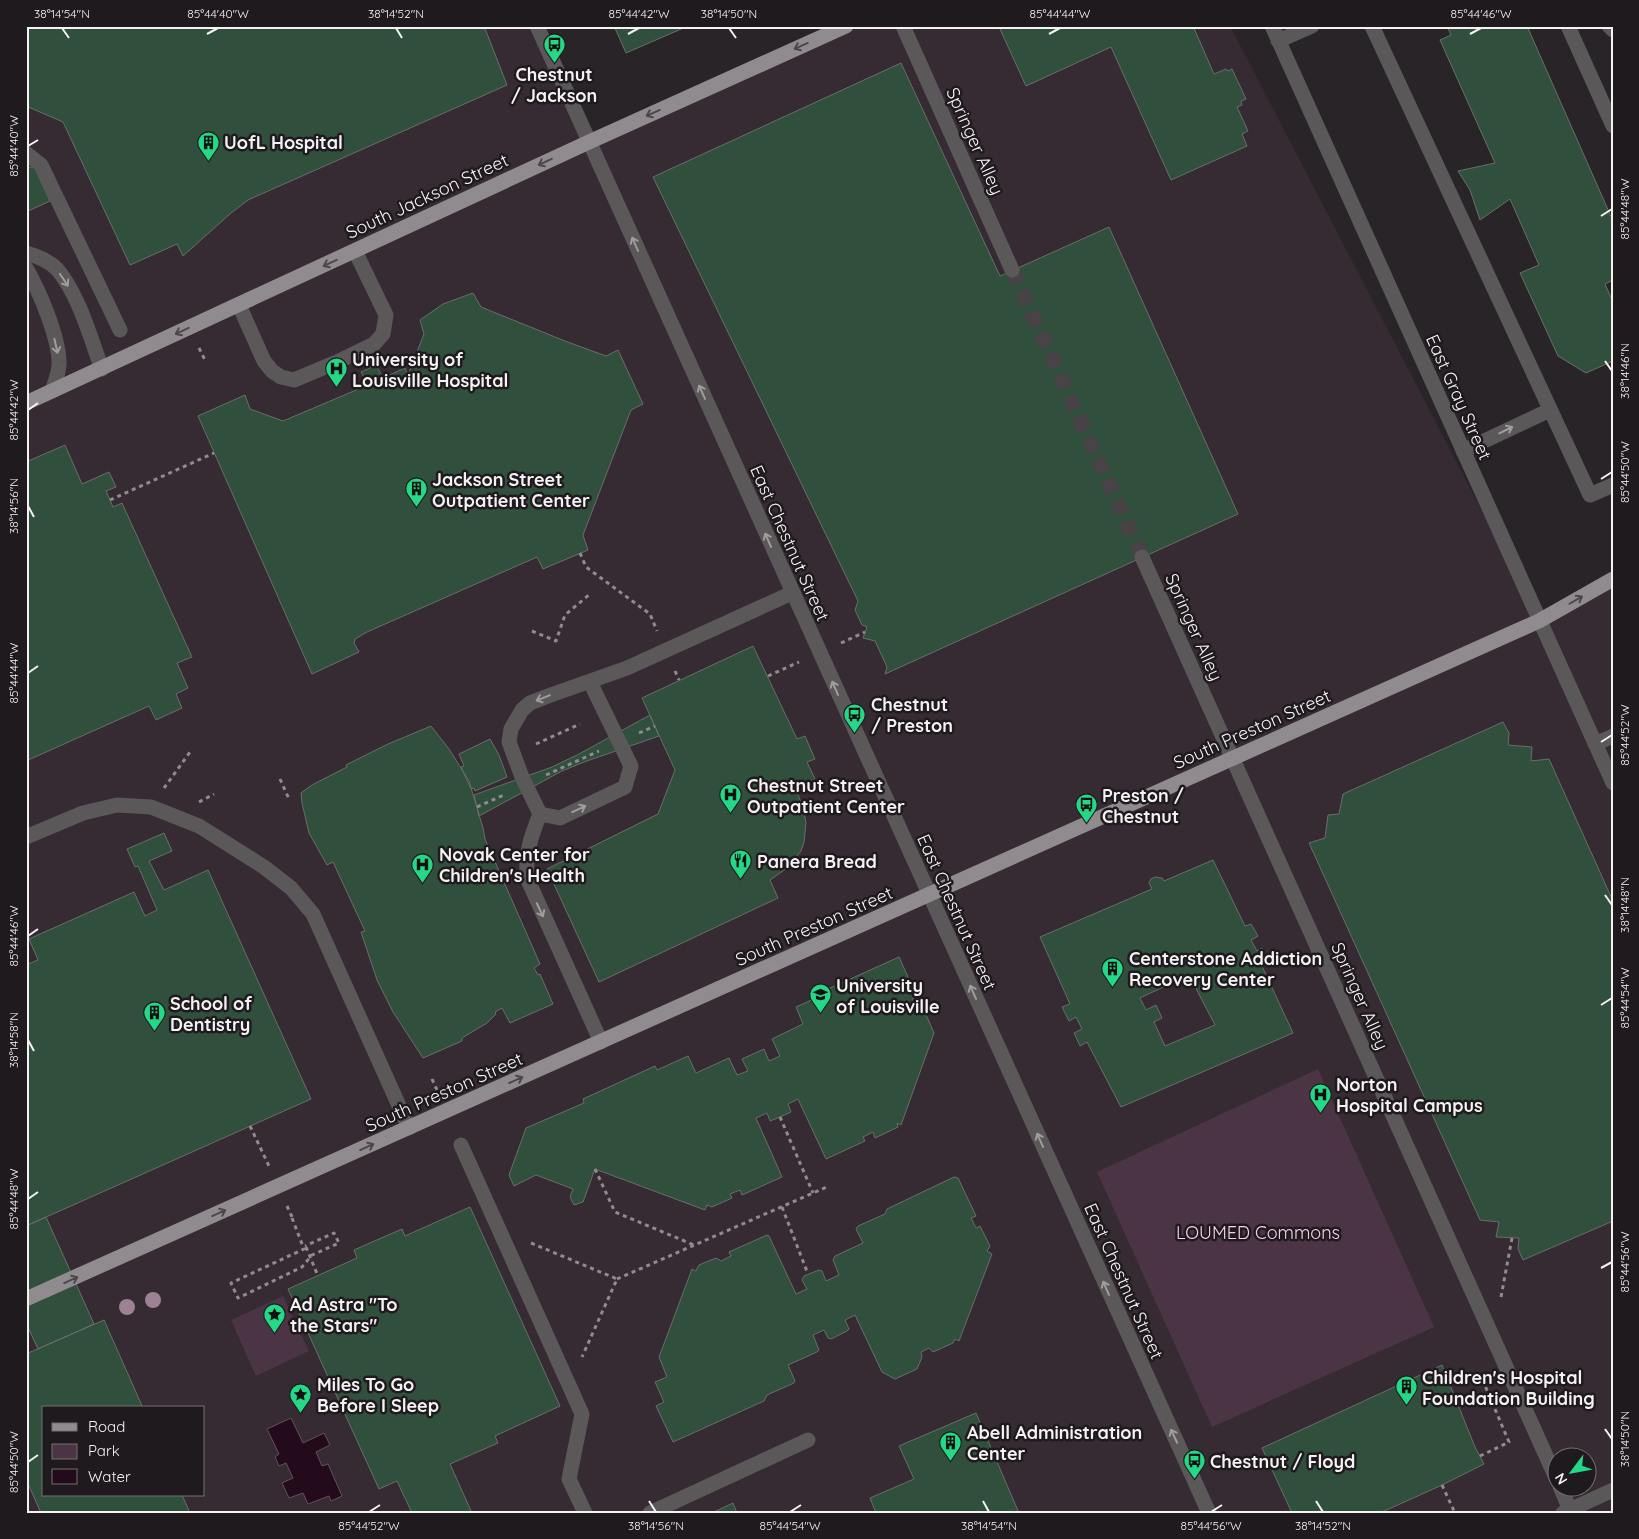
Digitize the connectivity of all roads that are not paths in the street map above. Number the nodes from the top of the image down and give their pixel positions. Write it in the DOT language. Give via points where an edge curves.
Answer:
graph roads {
  1 [pos="537,26"];
  2 [pos="846,26"];
  3 [pos="903,26"];
  4 [pos="1272,26"];
  5 [pos="1312,26"];
  6 [pos="1372,26"];
  7 [pos="1568,26"];
  8 [pos="1610,26"];
  9 [pos="1613,30"];
  10 [pos="1278,41"];
  11 [pos="1613,126"];
  12 [pos="589,142"];
  13 [pos="26,153"];
  14 [pos="355,251"];
  15 [pos="26,253"];
  16 [pos="26,268"];
  17 [pos="1012,270"];
  18 [pos="240,304"];
  19 [pos="120,330"];
  20 [pos="102,369"];
  21 [pos="52,391"];
  22 [pos="26,403"];
  23 [pos="1550,410"];
  24 [pos="1463,451"];
  25 [pos="1613,486"];
  26 [pos="1142,557"];
  27 [pos="1613,579"];
  28 [pos="792,593"];
  29 [pos="1539,621"];
  30 [pos="590,682"];
  31 [pos="1613,736"];
  32 [pos="1595,744"];
  33 [pos="1232,758"];
  34 [pos="1613,783"];
  35 [pos="540,814"];
  36 [pos="26,837"];
  37 [pos="928,895"];
  38 [pos="601,1042"];
  39 [pos="409,1128"];
  40 [pos="461,1145"];
  41 [pos="26,1300"];
  42 [pos="808,1440"];
  43 [pos="1546,1456"];
  44 [pos="1613,1490"];
  45 [pos="1563,1496"];
  46 [pos="1567,1511"];
  47 [pos="585,1513"];
  48 [pos="650,1513"];
  49 [pos="1209,1513"];
  1 -- 12 [label="street, East Chestnut Street"];
  2 -- 12 [label="main road, South Jackson Street, one-way"];
  3 -- 17 [label="street, Springer Alley"];
  4 -- 10 [label="street, East Gray Street"];
  5 -- 10 [label="street"];
  6 -- 23 [label="street"];
  7 -- 11 [label="street"];
  8 -- 9 [label="street"];
  10 -- 24 [label="street, East Gray Street"];
  12 -- 14 [label="main road, South Jackson Street, one-way"];
  28 -- 12 [label="street, East Chestnut Street, one-way"];
  13 -- 19 [label="street" via="41,165"];
  14 -- 18 [label="main road, South Jackson Street, one-way"];
  14 -- 18 [label="street" via="386,316 383,334 374,344 337,362 294,380 281,377 264,361"];
  15 -- 20 [label="street, one-way" via="39,256 56,268 70,289"];
  16 -- 21 [label="street, one-way" via="52,327 60,362"];
  18 -- 20 [label="main road, South Jackson Street, one-way"];
  20 -- 21 [label="main road, South Jackson Street"];
  21 -- 22 [label="main road, South Jackson Street"];
  24 -- 23 [label="street, one-way"];
  23 -- 25 [label="street" via="1590,495"];
  24 -- 29 [label="street, East Gray Street"];
  26 -- 33 [label="street, Springer Alley"];
  29 -- 27 [label="main road, South Preston Street, one-way"];
  28 -- 30 [label="street" via="628,668"];
  37 -- 28 [label="street, East Chestnut Street, one-way"];
  29 -- 32 [label="street, East Gray Street"];
  29 -- 33 [label="main road, South Preston Street"];
  30 -- 35 [label="street, one-way" via="530,703 511,729 509,742"];
  35 -- 30 [label="street, one-way" via="560,818 625,787 631,766"];
  31 -- 32 [label="street"];
  32 -- 34 [label="street, East Gray Street"];
  33 -- 37 [label="main road, South Preston Street"];
  33 -- 43 [label="street, Springer Alley"];
  35 -- 38 [label="street, one-way" via="527,850 527,878"];
  36 -- 39 [label="street" via="83,813 117,805 151,808 199,826 264,867 291,888 313,914"];
  37 -- 38 [label="main road, South Preston Street"];
  49 -- 37 [label="street, East Chestnut Street, one-way"];
  39 -- 38 [label="main road, South Preston Street, one-way"];
  41 -- 39 [label="main road, South Preston Street, one-way"];
  40 -- 47 [label="street" via="582,1414 569,1479"];
  42 -- 48 [label="street"];
  44 -- 46 [label="street"];
  45 -- 46 [label="street"];
}
